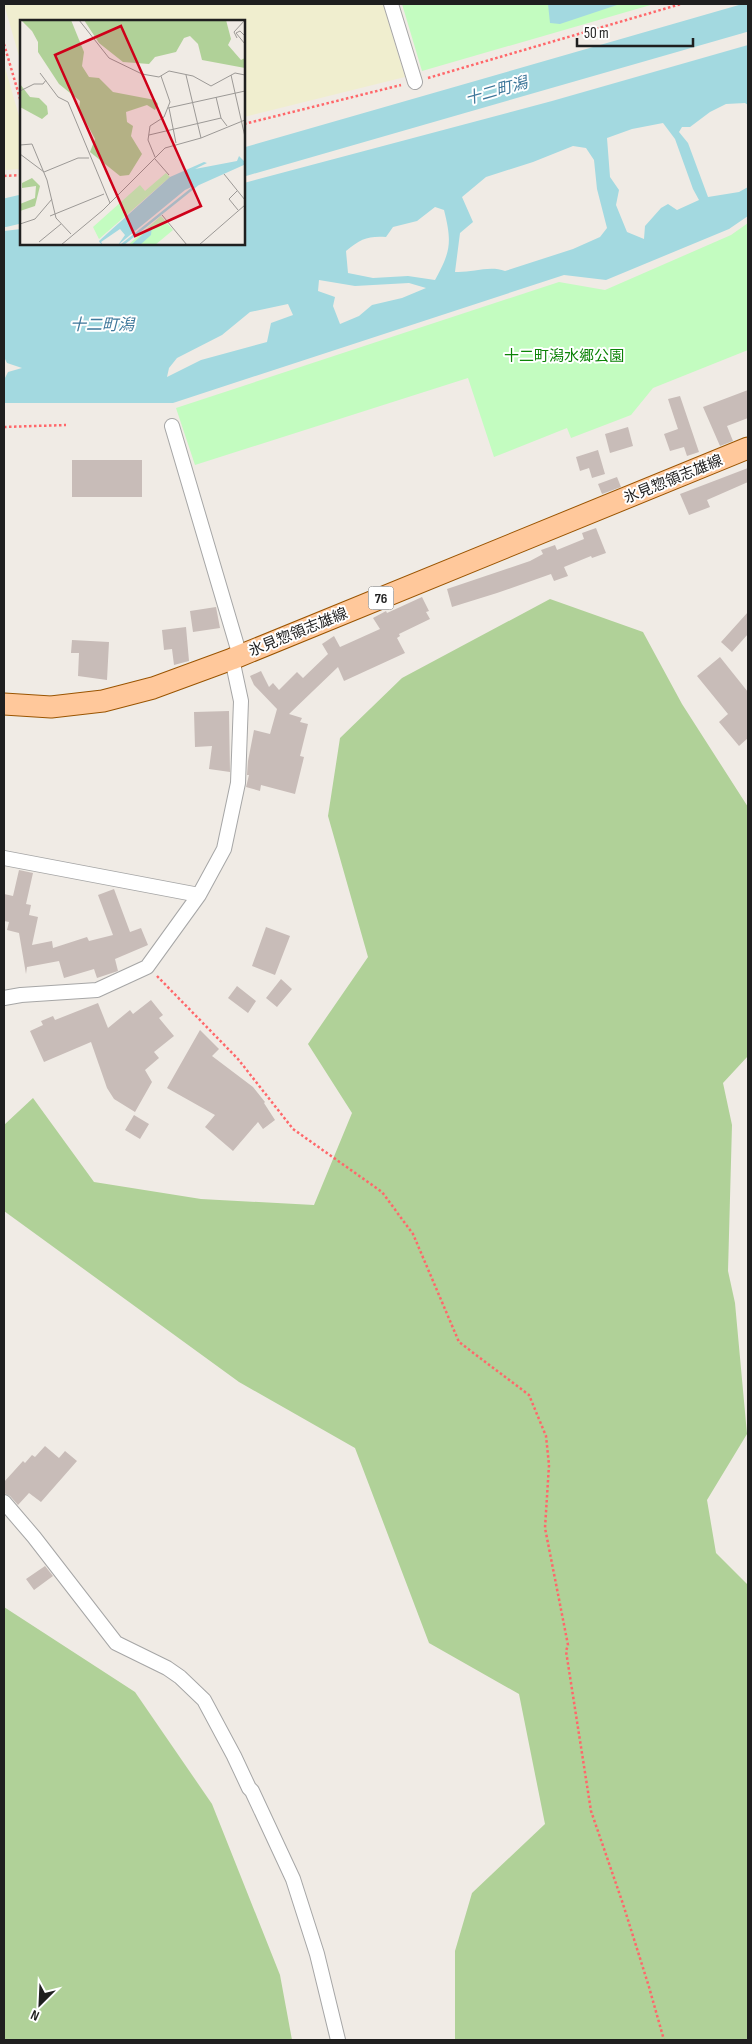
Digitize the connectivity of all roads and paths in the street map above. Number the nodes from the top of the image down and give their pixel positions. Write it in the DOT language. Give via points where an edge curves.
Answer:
graph roads {
  1 [pos="390,4"];
  2 [pos="680,4"];
  3 [pos="4,44"];
  4 [pos="414,82"];
  5 [pos="20,99"];
  6 [pos="245,124"];
  7 [pos="20,175"];
  8 [pos="4,176"];
  9 [pos="66,425"];
  10 [pos="172,426"];
  11 [pos="4,427"];
  12 [pos="748,448"];
  13 [pos="236,657"];
  14 [pos="4,704"];
  15 [pos="4,858"];
  16 [pos="199,895"];
  17 [pos="147,967"];
  18 [pos="4,998"];
  19 [pos="4,1502"];
  20 [pos="338,2040"];
  21 [pos="664,2040"];
  1 -- 4 [label="street"];
  2 -- 4 [label="path"];
  3 -- 5 [label="path"];
  4 -- 6 [label="path"];
  7 -- 8 [label="path"];
  9 -- 11 [label="path"];
  10 -- 13 [label="street"];
  12 -- 13 [label="main road, 氷見惣領志雄線 / 76"];
  13 -- 14 [label="main road, 氷見惣領志雄線 / 76" via="153,688 103,701 51,708"];
  13 -- 16 [label="street" via="241,701 238,783 224,849"];
  15 -- 16 [label="street"];
  16 -- 17 [label="street"];
  17 -- 18 [label="street" via="97,990"];
  17 -- 21 [label="path" via="238,1059 293,1129 382,1192 412,1234 459,1342 529,1395 546,1436 549,1465 545,1528 568,1645 566,1651 591,1811"];
  19 -- 20 [label="street" via="116,1643 167,1668 204,1700 252,1791 293,1880 317,1954"];
}
